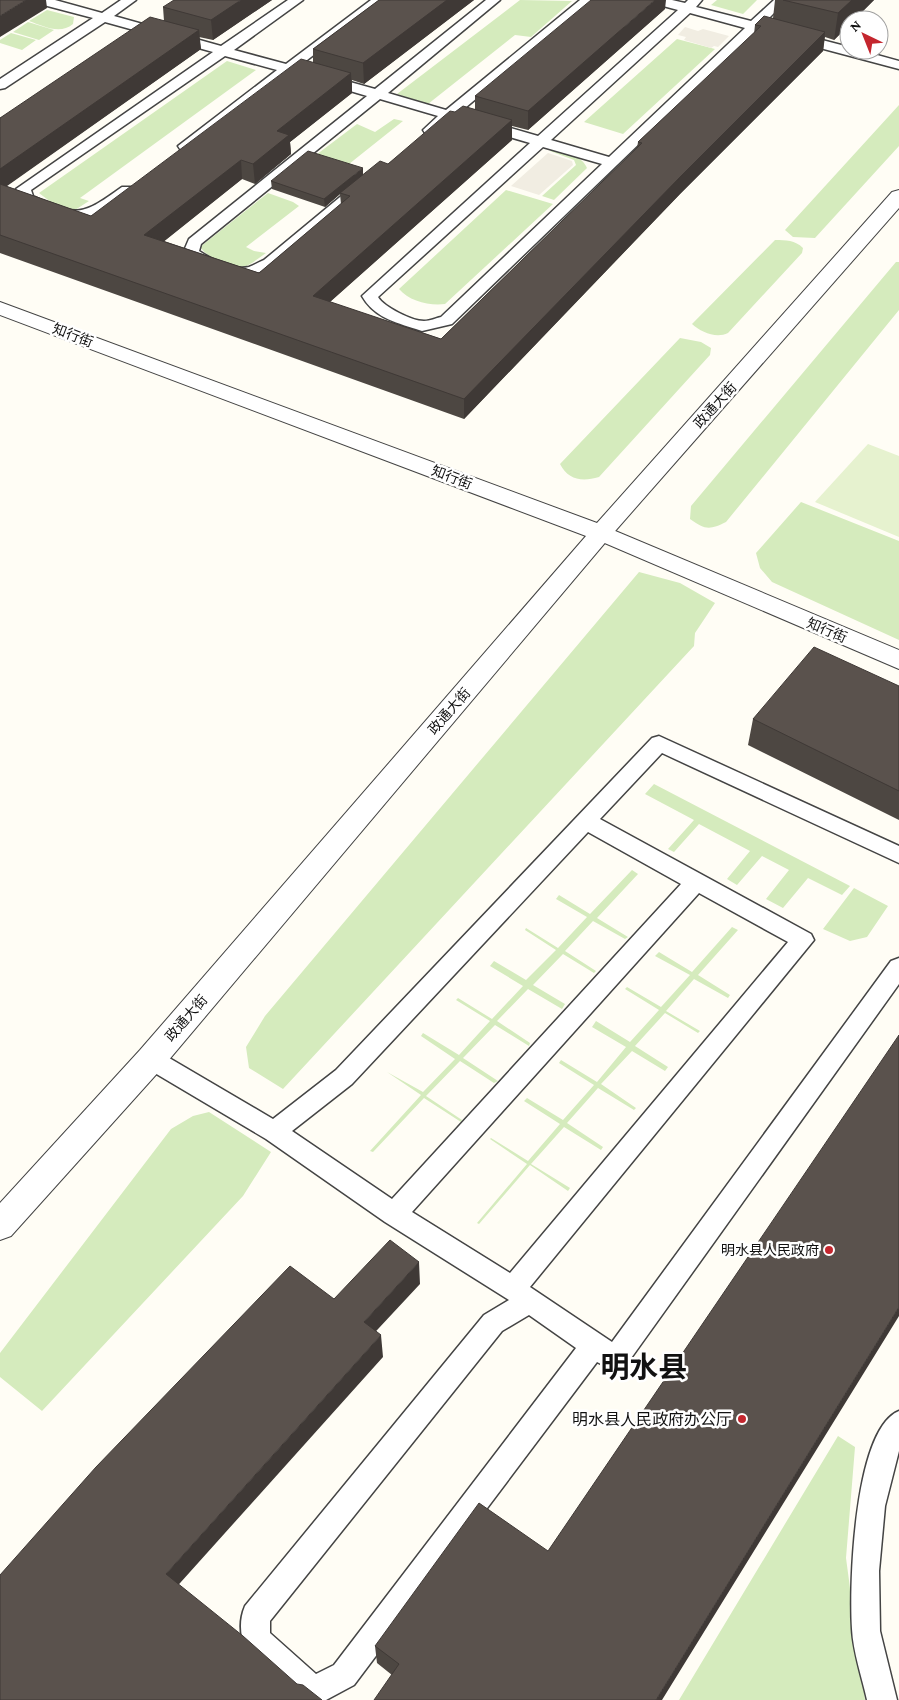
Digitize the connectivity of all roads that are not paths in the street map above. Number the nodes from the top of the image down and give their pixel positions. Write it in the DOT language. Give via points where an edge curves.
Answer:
graph roads {
  1 [pos="41,0"];
  2 [pos="130,0"];
  3 [pos="297,0"];
  4 [pos="379,0"];
  5 [pos="494,0"];
  6 [pos="588,0"];
  7 [pos="657,0"];
  8 [pos="781,0"];
  9 [pos="692,4"];
  10 [pos="104,17"];
  11 [pos="755,26"];
  12 [pos="226,50"];
  13 [pos="899,65"];
  14 [pos="287,68"];
  15 [pos="0,85"];
  16 [pos="377,94"];
  17 [pos="449,115"];
  18 [pos="419,139"];
  19 [pos="541,142"];
  20 [pos="172,156"];
  21 [pos="612,162"];
  22 [pos="374,176"];
  23 [pos="141,179"];
  24 [pos="896,205"];
  25 [pos="0,308"];
  26 [pos="601,533"];
  27 [pos="899,660"];
  28 [pos="585,821"];
  29 [pos="899,855"];
  30 [pos="696,882"];
  31 [pos="899,967"];
  32 [pos="151,1059"];
  33 [pos="274,1132"];
  34 [pos="394,1214"];
  35 [pos="0,1226"];
  36 [pos="521,1295"];
  37 [pos="595,1344"];
  38 [pos="899,1424"];
  39 [pos="882,1700"];
  1 -- 10 [label="lane"];
  2 -- 10 [label="lane"];
  3 -- 12 [label="lane"];
  4 -- 14 [label="lane"];
  5 -- 16 [label="lane"];
  6 -- 17 [label="lane"];
  7 -- 9 [label="lane"];
  8 -- 11 [label="lane"];
  9 -- 11 [label="lane"];
  9 -- 19 [label="lane"];
  10 -- 12 [label="lane"];
  10 -- 15 [label="lane"];
  11 -- 13 [label="lane"];
  11 -- 21 [label="lane"];
  12 -- 14 [label="lane"];
  12 -- 23 [label="lane" via="23,189 27,199 72,218 88,215 111,203"];
  14 -- 16 [label="lane"];
  14 -- 20 [label="lane"];
  16 -- 17 [label="lane"];
  16 -- 22 [label="lane" via="194,242 191,253 237,273 254,271"];
  17 -- 18 [label="lane"];
  17 -- 19 [label="lane"];
  19 -- 21 [label="lane"];
  19 -- 21 [label="lane" via="370,296 375,305 386,314 422,326 446,321"];
  24 -- 26 [label="street, 政通大街"];
  25 -- 26 [label="street, 知行街"];
  26 -- 27 [label="street, 知行街"];
  26 -- 32 [label="street, 政通大街"];
  28 -- 29 [label="lane" via="659,743"];
  28 -- 30 [label="lane"];
  28 -- 33 [label="lane" via="344,1077"];
  30 -- 34 [label="lane"];
  30 -- 36 [label="lane" via="802,940"];
  31 -- 37 [label="lane" via="615,1359"];
  32 -- 33 [label="lane"];
  32 -- 35 [label="street, 政通大街"];
  33 -- 34 [label="lane"];
  34 -- 36 [label="lane"];
  36 -- 37 [label="lane"];
  36 -- 37 [label="lane" via="493,1323 255,1616 256,1640 313,1691 344,1675"];
  38 -- 39 [label="lane" via="884,1452 871,1506 864,1571 866,1630"];
}
